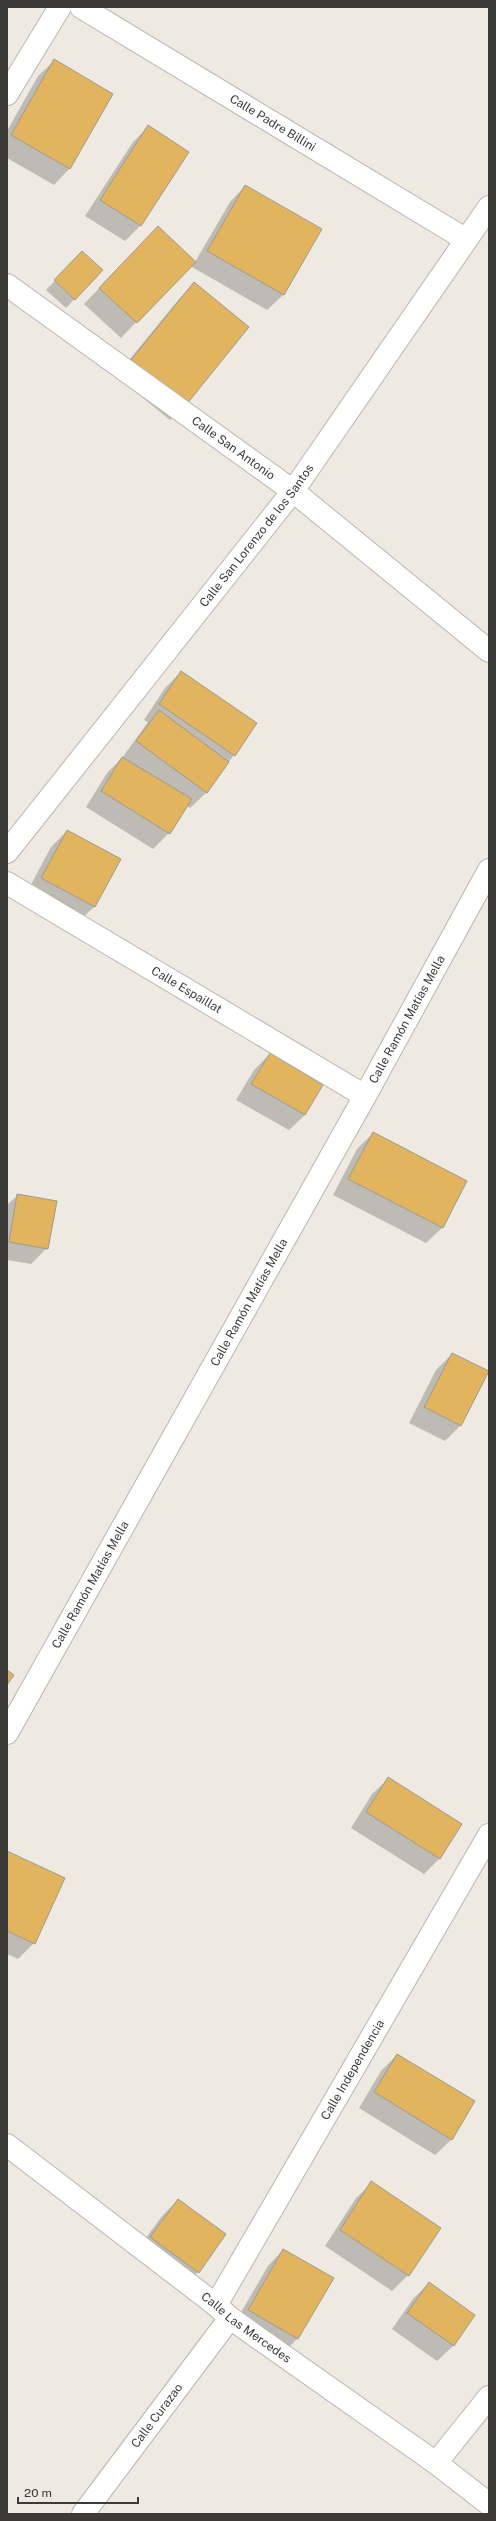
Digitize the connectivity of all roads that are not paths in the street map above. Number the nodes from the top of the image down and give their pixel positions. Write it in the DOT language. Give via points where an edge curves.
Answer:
graph roads {
  1 [pos="60,7"];
  2 [pos="81,7"];
  3 [pos="7,94"];
  4 [pos="489,207"];
  5 [pos="465,238"];
  6 [pos="7,285"];
  7 [pos="293,491"];
  8 [pos="489,651"];
  9 [pos="7,852"];
  10 [pos="489,870"];
  11 [pos="7,884"];
  12 [pos="365,1096"];
  13 [pos="7,1733"];
  14 [pos="489,1835"];
  15 [pos="7,2145"];
  16 [pos="223,2311"];
  17 [pos="489,2397"];
  18 [pos="436,2463"];
  19 [pos="489,2504"];
  20 [pos="83,2514"];
  1 -- 3 [label="street"];
  2 -- 5 [label="street, Calle Padre Billini"];
  4 -- 5 [label="street, Calle San Lorenzo de los Santos"];
  5 -- 7 [label="street, Calle San Lorenzo de los Santos"];
  6 -- 7 [label="street, Calle San Antonio"];
  7 -- 8 [label="street, Calle San Antonio"];
  7 -- 9 [label="street, Calle San Lorenzo de los Santos"];
  10 -- 12 [label="street, Calle Ramón Matías Mella"];
  11 -- 12 [label="street, Calle Espaillat"];
  12 -- 13 [label="street, Calle Ramón Matías Mella"];
  14 -- 16 [label="street, Calle Independencia"];
  15 -- 16 [label="street, Calle Las Mercedes"];
  16 -- 18 [label="street, Calle Las Mercedes"];
  16 -- 20 [label="street, Calle Curazao"];
  17 -- 18 [label="street"];
  18 -- 19 [label="street, Calle Las Mercedes"];
}
